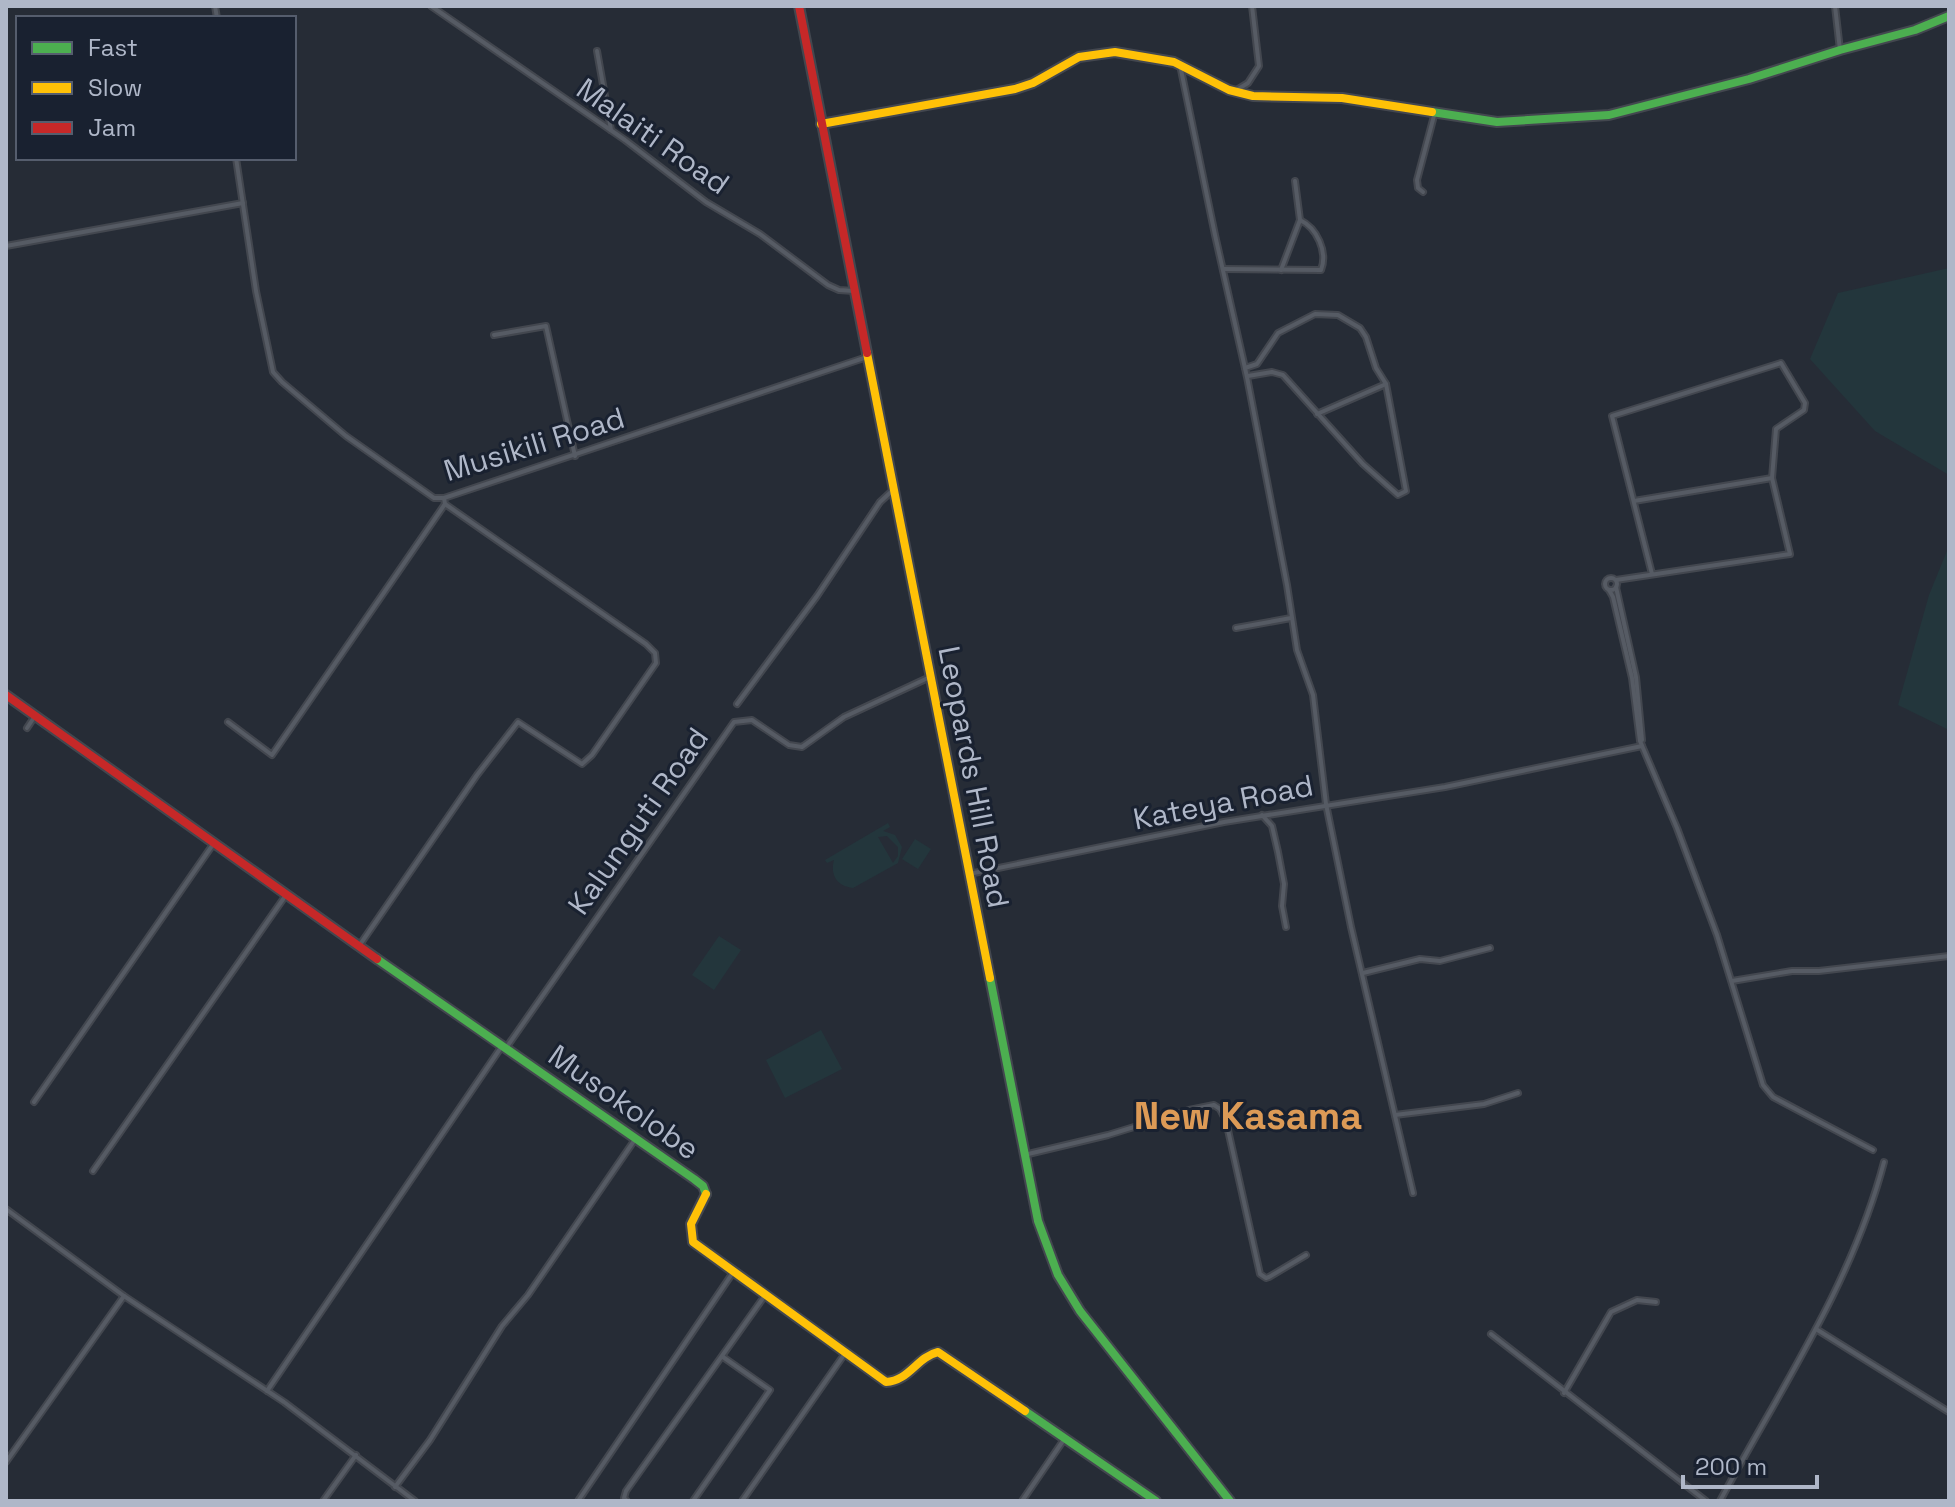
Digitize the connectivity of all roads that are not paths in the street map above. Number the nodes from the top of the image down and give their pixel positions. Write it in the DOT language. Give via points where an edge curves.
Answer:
graph roads {
  1 [pos="431,6"];
  2 [pos="799,6"];
  3 [pos="1252,6"];
  4 [pos="1835,6"];
  5 [pos="1949,16"];
  6 [pos="1840,50"];
  7 [pos="597,51"];
  8 [pos="1180,65"];
  9 [pos="1235,91"];
  10 [pos="1435,112"];
  11 [pos="821,124"];
  12 [pos="611,130"];
  13 [pos="236,160"];
  14 [pos="1295,181"];
  15 [pos="1423,192"];
  16 [pos="243,203"];
  17 [pos="1300,220"];
  18 [pos="6,246"];
  19 [pos="1223,269"];
  20 [pos="1281,270"];
  21 [pos="854,291"];
  22 [pos="494,335"];
  23 [pos="867,357"];
  24 [pos="1245,368"];
  25 [pos="1247,377"];
  26 [pos="1386,384"];
  27 [pos="1317,414"];
  28 [pos="575,456"];
  29 [pos="1772,478"];
  30 [pos="893,490"];
  31 [pos="445,501"];
  32 [pos="1634,501"];
  33 [pos="1652,574"];
  34 [pos="1616,580"];
  35 [pos="1616,587"];
  36 [pos="1609,590"];
  37 [pos="1291,618"];
  38 [pos="1236,628"];
  39 [pos="930,677"];
  40 [pos="6,695"];
  41 [pos="737,704"];
  42 [pos="35,716"];
  43 [pos="228,722"];
  44 [pos="27,728"];
  45 [pos="1641,743"];
  46 [pos="1326,804"];
  47 [pos="1262,815"];
  48 [pos="214,843"];
  49 [pos="969,874"];
  50 [pos="286,895"];
  51 [pos="1286,927"];
  52 [pos="359,946"];
  53 [pos="1490,948"];
  54 [pos="1949,956"];
  55 [pos="1363,973"];
  56 [pos="1732,981"];
  57 [pos="504,1047"];
  58 [pos="1518,1093"];
  59 [pos="34,1102"];
  60 [pos="1395,1115"];
  61 [pos="636,1138"];
  62 [pos="1873,1150"];
  63 [pos="1024,1155"];
  64 [pos="1884,1162"];
  65 [pos="93,1171"];
  66 [pos="1413,1193"];
  67 [pos="6,1209"];
  68 [pos="1306,1255"];
  69 [pos="734,1271"];
  70 [pos="766,1294"];
  71 [pos="124,1296"];
  72 [pos="1656,1302"];
  73 [pos="1816,1329"];
  74 [pos="1491,1334"];
  75 [pos="846,1352"];
  76 [pos="723,1357"];
  77 [pos="267,1392"];
  78 [pos="1564,1393"];
  79 [pos="1949,1412"];
  80 [pos="1065,1438"];
  81 [pos="356,1455"];
  82 [pos="6,1462"];
  83 [pos="395,1487"];
  84 [pos="1154,1500"];
  85 [pos="323,1501"];
  86 [pos="415,1501"];
  87 [pos="578,1501"];
  88 [pos="627,1501"];
  89 [pos="693,1501"];
  90 [pos="742,1501"];
  91 [pos="1022,1501"];
  92 [pos="1230,1501"];
  93 [pos="1706,1501"];
  94 [pos="1720,1501"];
  1 -- 12 [label="street, Malaiti Road"];
  2 -- 11 [label="street, Leopards Hill Road"];
  3 -- 9 [label="street" via="1259,66"];
  4 -- 6 [label="street"];
  5 -- 6 [label="street"];
  6 -- 10 [label="street" via="1609,115 1497,122"];
  7 -- 12 [label="street"];
  8 -- 9 [label="street"];
  8 -- 11 [label="street" via="1126,53 1096,53 1015,89"];
  8 -- 19 [label="street"];
  9 -- 10 [label="street" via="1342,98"];
  10 -- 15 [label="street" via="1417,184"];
  11 -- 21 [label="street, Leopards Hill Road"];
  12 -- 21 [label="street, Malaiti Road" via="695,195 760,234 828,285"];
  13 -- 16 [label="street, Musikili Road"];
  14 -- 17 [label="street"];
  16 -- 18 [label="street"];
  16 -- 31 [label="street, Musikili Road" via="276,377 375,458"];
  17 -- 20 [label="street"];
  17 -- 20 [label="street" via="1319,241 1322,268"];
  19 -- 20 [label="street"];
  19 -- 24 [label="street"];
  21 -- 23 [label="street, Leopards Hill Road"];
  22 -- 28 [label="street" via="546,326"];
  23 -- 28 [label="street, Musikili Road"];
  23 -- 30 [label="street, Leopards Hill Road"];
  24 -- 25 [label="street"];
  24 -- 26 [label="street" via="1257,364 1282,331 1315,314 1330,313 1363,332"];
  25 -- 27 [label="street" via="1283,375"];
  25 -- 37 [label="street"];
  26 -- 27 [label="street"];
  26 -- 27 [label="street" via="1404,494 1398,495 1363,464"];
  28 -- 31 [label="street, Musikili Road"];
  29 -- 32 [label="street"];
  29 -- 32 [label="street" via="1776,429 1804,410 1805,403 1781,363 1612,416"];
  29 -- 33 [label="street" via="1790,554"];
  30 -- 39 [label="street, Leopards Hill Road"];
  30 -- 41 [label="street"];
  31 -- 43 [label="street" via="272,755"];
  31 -- 52 [label="street" via="646,644 657,658 582,764 518,722"];
  32 -- 33 [label="street"];
  33 -- 34 [label="street"];
  34 -- 35 [label="street"];
  34 -- 36 [label="street" via="1606,580"];
  35 -- 36 [label="street"];
  35 -- 45 [label="street" via="1636,677"];
  36 -- 45 [label="street" via="1632,678"];
  37 -- 38 [label="street"];
  37 -- 46 [label="street" via="1313,695"];
  39 -- 49 [label="street, Leopards Hill Road"];
  39 -- 57 [label="street, Kalunguti Road" via="854,712 802,747 789,745 752,720 734,722"];
  40 -- 42 [label="street, Musokolobe"];
  42 -- 44 [label="street"];
  42 -- 48 [label="street, Musokolobe"];
  45 -- 46 [label="street, Kateya Road" via="1486,779"];
  45 -- 56 [label="street"];
  46 -- 47 [label="street, Kateya Road"];
  46 -- 55 [label="street"];
  47 -- 49 [label="street, Kateya Road"];
  47 -- 51 [label="street" via="1272,826 1278,852"];
  48 -- 50 [label="street, Musokolobe"];
  48 -- 59 [label="street"];
  49 -- 63 [label="street, Leopards Hill Road"];
  50 -- 52 [label="street, Musokolobe"];
  50 -- 65 [label="street"];
  52 -- 57 [label="street, Musokolobe"];
  53 -- 55 [label="street"];
  54 -- 56 [label="street"];
  55 -- 60 [label="street"];
  56 -- 62 [label="street" via="1767,1092"];
  57 -- 61 [label="street, Musokolobe"];
  57 -- 77 [label="street"];
  58 -- 60 [label="street" via="1484,1104"];
  60 -- 66 [label="street"];
  61 -- 69 [label="street, Musokolobe" via="703,1186 706,1195 692,1221 690,1238"];
  61 -- 83 [label="street"];
  63 -- 68 [label="street" via="1214,1105 1226,1121 1260,1274 1269,1277"];
  63 -- 92 [label="street, Leopards Hill Road" via="1043,1235 1069,1294"];
  64 -- 73 [label="street"];
  67 -- 71 [label="street"];
  69 -- 70 [label="street, Musokolobe"];
  69 -- 87 [label="street"];
  70 -- 75 [label="street, Musokolobe"];
  70 -- 76 [label="street"];
  71 -- 77 [label="street"];
  71 -- 82 [label="street"];
  72 -- 78 [label="street" via="1637,1300 1611,1312"];
  73 -- 79 [label="street"];
  73 -- 94 [label="street"];
  74 -- 78 [label="street"];
  75 -- 80 [label="street, Musokolobe" via="892,1383 926,1355 938,1352"];
  75 -- 90 [label="street"];
  76 -- 88 [label="street" via="626,1491"];
  76 -- 89 [label="street" via="770,1390"];
  77 -- 81 [label="street"];
  78 -- 93 [label="street"];
  80 -- 84 [label="street, Musokolobe"];
  80 -- 91 [label="street"];
  81 -- 83 [label="street"];
  81 -- 85 [label="street"];
  83 -- 86 [label="street"];
}
